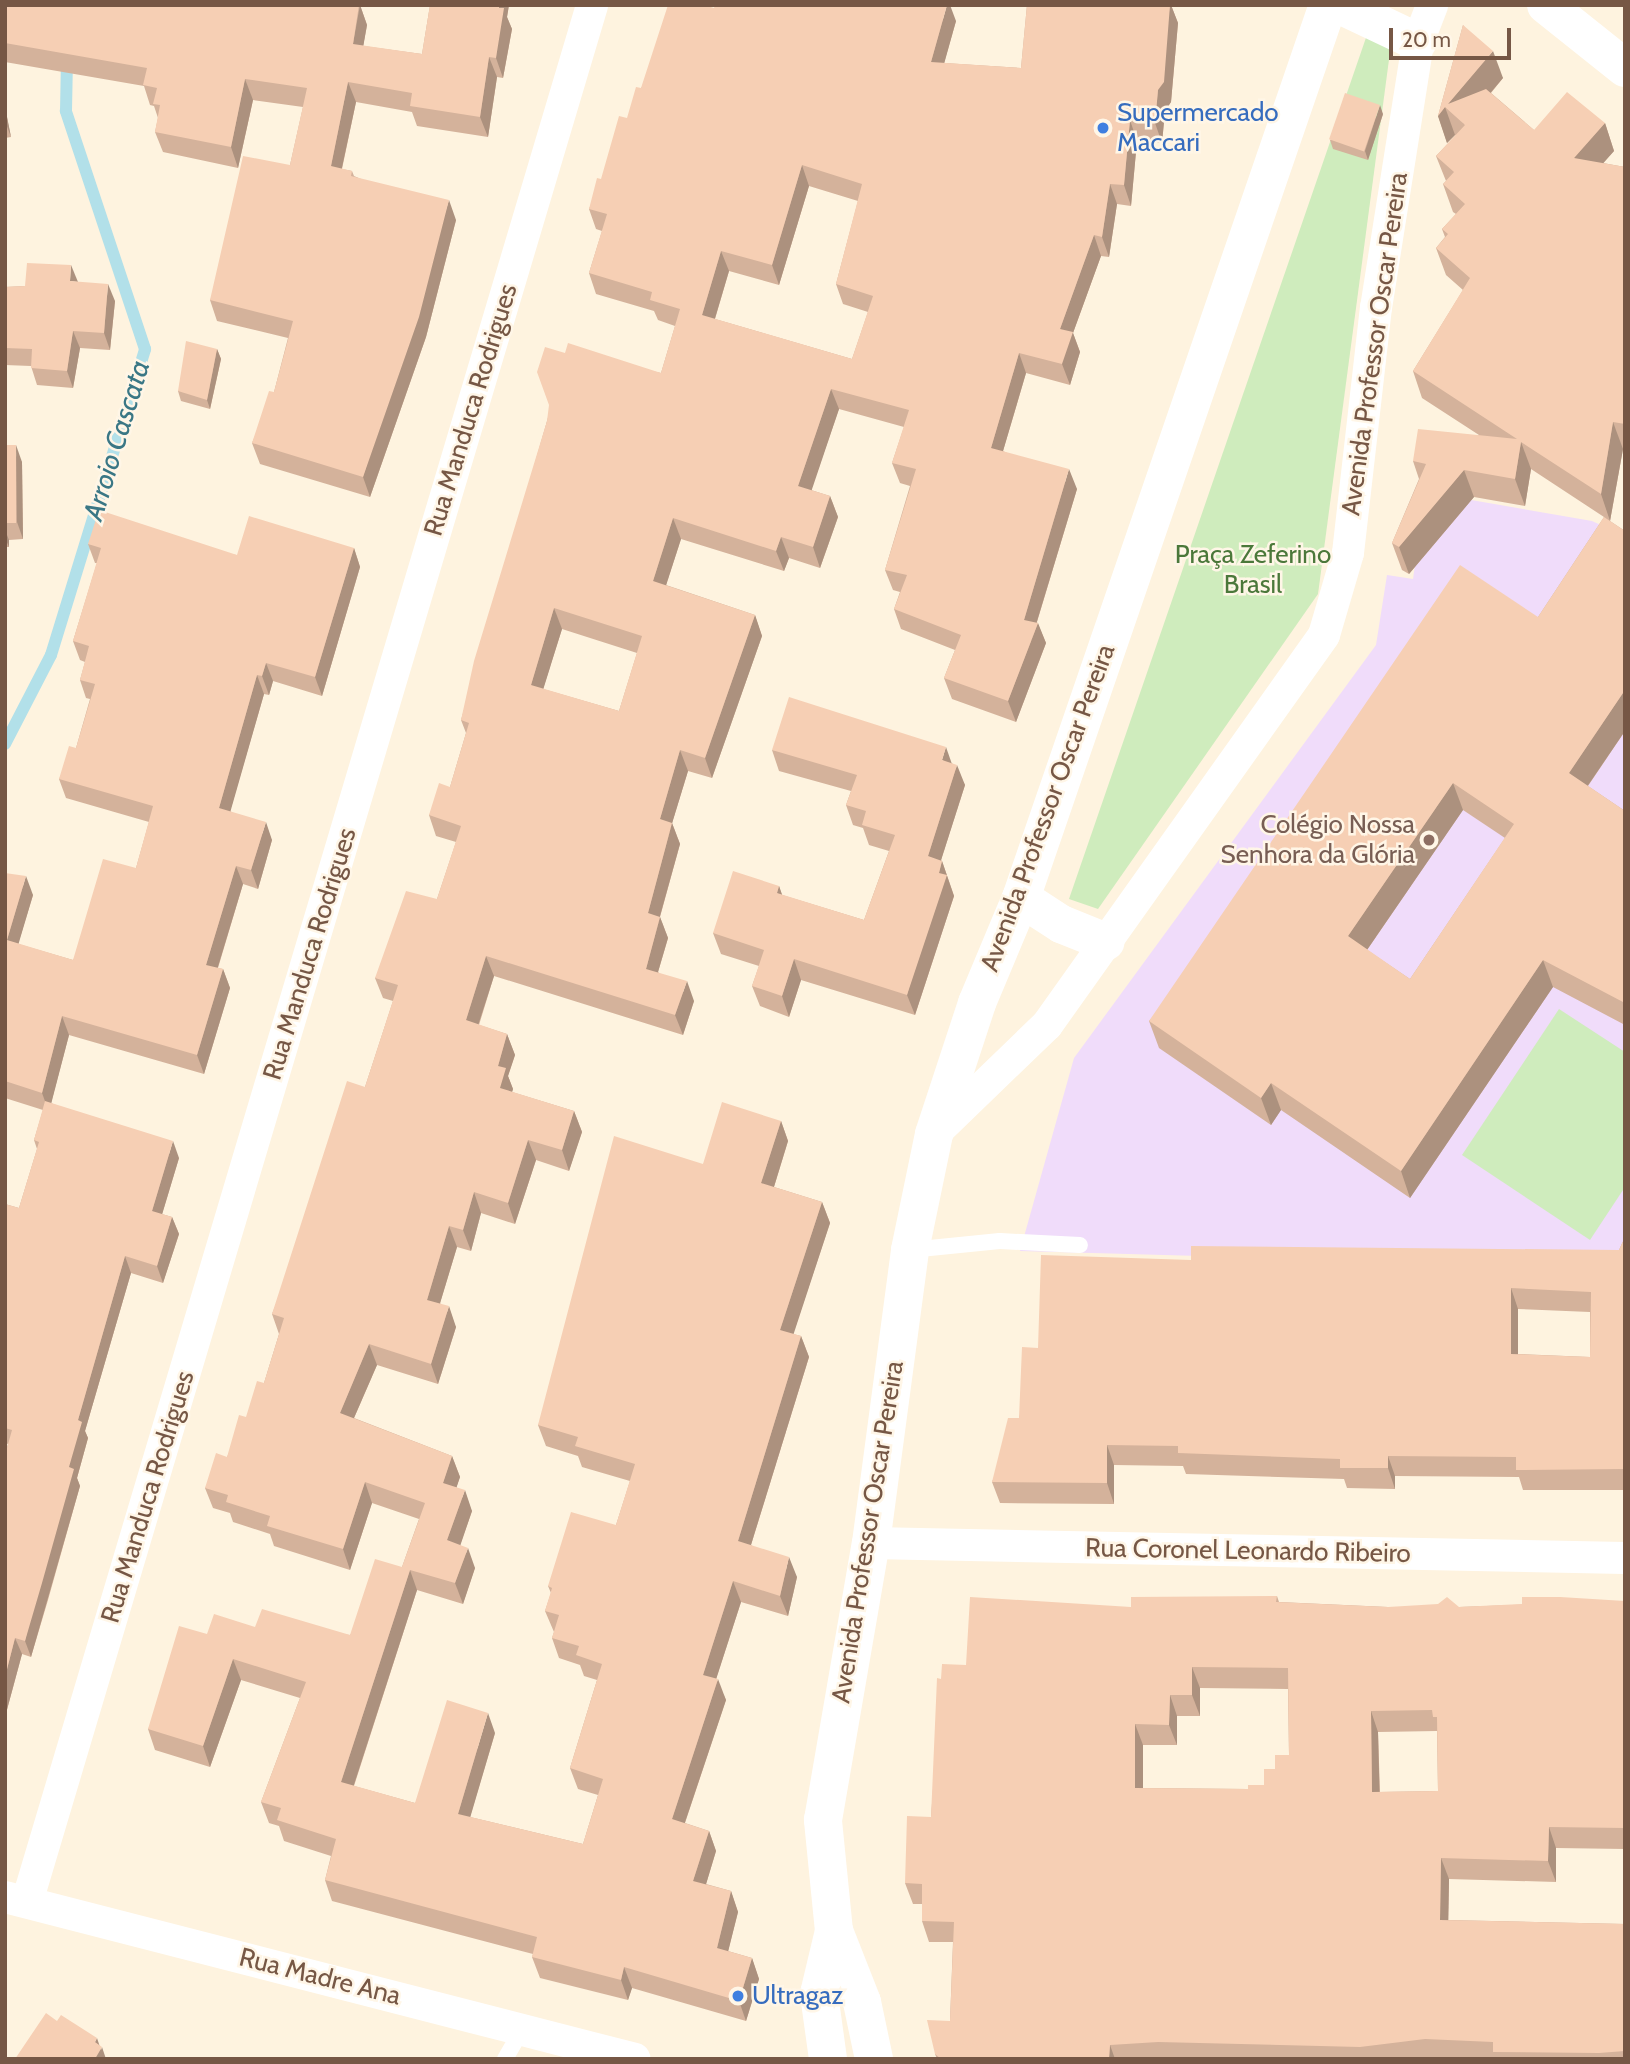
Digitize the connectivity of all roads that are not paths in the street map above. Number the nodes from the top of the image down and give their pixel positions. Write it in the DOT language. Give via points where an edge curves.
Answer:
graph roads {
  1 [pos="592,5"];
  2 [pos="1328,5"];
  3 [pos="1340,5"];
  4 [pos="1432,5"];
  5 [pos="1546,5"];
  6 [pos="1418,42"];
  7 [pos="1625,68"];
  8 [pos="1021,898"];
  9 [pos="1106,942"];
  10 [pos="933,1134"];
  11 [pos="1080,1245"];
  12 [pos="911,1250"];
  13 [pos="872,1543"];
  14 [pos="1625,1558"];
  15 [pos="16,1900"];
  16 [pos="834,1931"];
  17 [pos="522,2030"];
  18 [pos="505,2059"];
  19 [pos="635,2059"];
  20 [pos="828,2059"];
  21 [pos="874,2059"];
  1 -- 15 [label="street, Rua Manduca Rodrigues"];
  2 -- 8 [label="main road, Avenida Professor Oscar Pereira"];
  3 -- 6 [label="main road"];
  4 -- 6 [label="street, Avenida Professor Oscar Pereira"];
  5 -- 7 [label="main road"];
  6 -- 9 [label="street, Avenida Professor Oscar Pereira" via="1376,308 1348,553 1324,635"];
  8 -- 9 [label="main road" via="1061,925"];
  8 -- 10 [label="main road, Avenida Professor Oscar Pereira" via="976,1003"];
  9 -- 10 [label="street, Avenida Professor Oscar Pereira" via="1047,1025"];
  10 -- 12 [label="main road, Avenida Professor Oscar Pereira"];
  11 -- 12 [label="lane" via="1000,1241"];
  12 -- 13 [label="main road, Avenida Professor Oscar Pereira"];
  13 -- 14 [label="street, Rua Coronel Leonardo Ribeiro"];
  13 -- 16 [label="main road, Avenida Professor Oscar Pereira" via="823,1820"];
  15 -- 17 [label="street, Rua Madre Ana"];
  16 -- 20 [label="main road, Avenida Professor Oscar Pereira" via="819,1994"];
  16 -- 21 [label="main road, Avenida Professor Oscar Pereira" via="862,2002"];
  17 -- 18 [label="lane"];
  17 -- 19 [label="street, Rua Madre Ana"];
}
